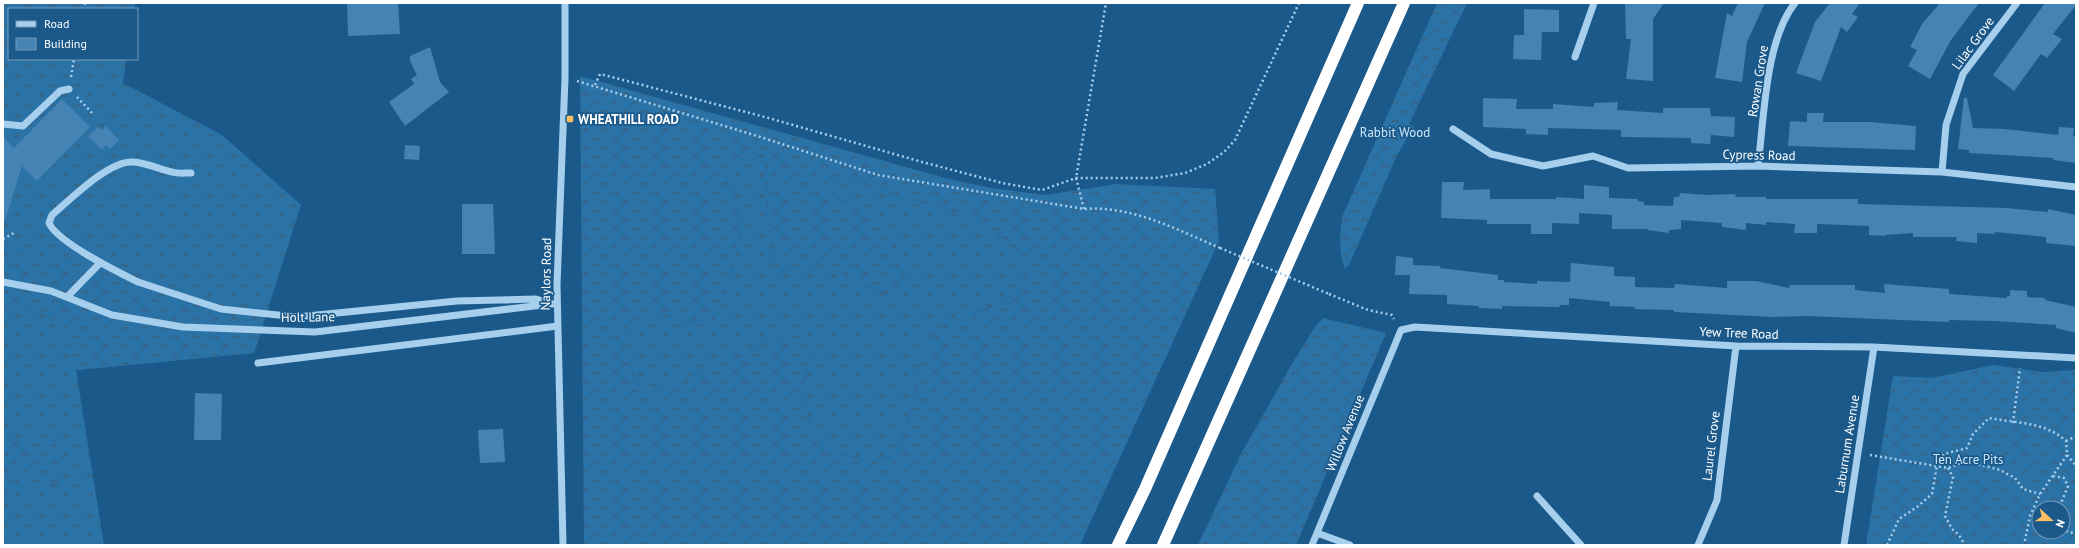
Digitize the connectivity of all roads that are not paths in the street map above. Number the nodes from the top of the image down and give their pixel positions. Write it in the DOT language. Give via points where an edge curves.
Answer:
graph roads {
  1 [pos="565,3"];
  2 [pos="1358,3"];
  3 [pos="1404,3"];
  4 [pos="1594,3"];
  5 [pos="1795,3"];
  6 [pos="2017,3"];
  7 [pos="1575,57"];
  8 [pos="69,89"];
  9 [pos="3,124"];
  10 [pos="1452,129"];
  11 [pos="1758,166"];
  12 [pos="1942,172"];
  13 [pos="191,173"];
  14 [pos="2076,187"];
  15 [pos="100,263"];
  16 [pos="3,282"];
  17 [pos="67,297"];
  18 [pos="555,304"];
  19 [pos="558,326"];
  20 [pos="1402,330"];
  21 [pos="1736,346"];
  22 [pos="1874,347"];
  23 [pos="2076,358"];
  24 [pos="258,363"];
  25 [pos="1537,496"];
  26 [pos="1317,533"];
  27 [pos="562,545"];
  28 [pos="1118,545"];
  29 [pos="1163,545"];
  30 [pos="1312,545"];
  31 [pos="1350,545"];
  32 [pos="1581,545"];
  33 [pos="1698,545"];
  34 [pos="1844,545"];
  1 -- 18 [label="street, Naylors Road" via="565,78"];
  2 -- 28 [label="highway" via="1146,489"];
  3 -- 29 [label="highway"];
  4 -- 7 [label="street"];
  5 -- 11 [label="street, Rowan Grove" via="1788,11 1772,54"];
  6 -- 12 [label="street, Lilac Grove" via="1963,74 1946,125"];
  8 -- 9 [label="street" via="60,91 23,126"];
  10 -- 11 [label="street, Cypress Road" via="1491,154 1543,166 1593,156 1628,168"];
  11 -- 12 [label="street, Cypress Road"];
  12 -- 14 [label="street, Cypress Road"];
  13 -- 15 [label="street, Holt Lane" via="174,173 132,162 120,165 94,179 52,215 49,223 52,230"];
  15 -- 17 [label="street"];
  15 -- 18 [label="street, Holt Lane" via="138,282 221,309 297,317 457,301 536,299"];
  16 -- 17 [label="street, Holt Lane" via="51,291"];
  17 -- 18 [label="street, Holt Lane" via="112,314 183,327 315,332"];
  18 -- 19 [label="street, Naylors Road"];
  19 -- 24 [label="street"];
  19 -- 27 [label="street, Naylors Road"];
  20 -- 21 [label="street, Yew Tree Road" via="1415,328"];
  20 -- 26 [label="street, Willow Avenue"];
  21 -- 22 [label="street, Yew Tree Road"];
  21 -- 33 [label="street, Laurel Grove" via="1717,500"];
  22 -- 23 [label="street, Yew Tree Road"];
  22 -- 34 [label="street, Laburnum Avenue"];
  25 -- 32 [label="street"];
  26 -- 30 [label="street, Willow Avenue"];
  26 -- 31 [label="street"];
}
